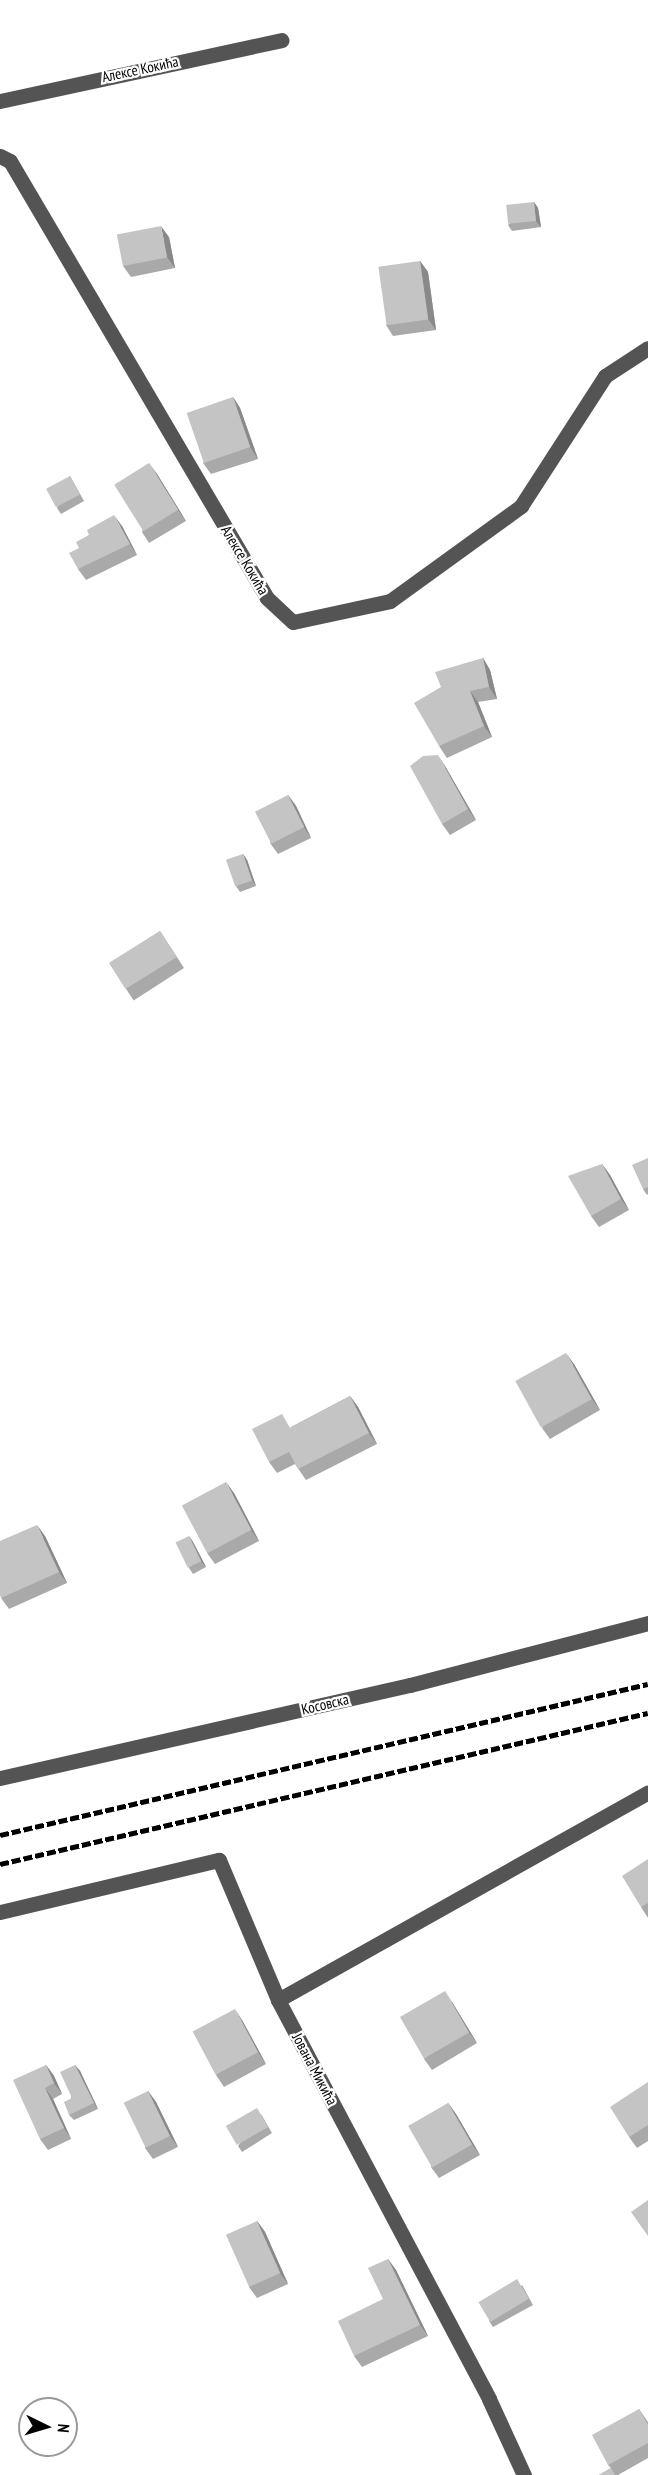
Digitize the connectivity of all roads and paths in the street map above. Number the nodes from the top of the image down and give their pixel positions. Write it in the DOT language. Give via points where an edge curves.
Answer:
graph roads {
  1 [pos="281,40"];
  2 [pos="0,101"];
  3 [pos="0,156"];
  4 [pos="648,348"];
  5 [pos="648,1623"];
  6 [pos="0,1778"];
  7 [pos="648,1791"];
  8 [pos="0,1912"];
  9 [pos="279,2000"];
  10 [pos="524,2475"];
  1 -- 2 [label="street, Алексе Кокића"];
  3 -- 4 [label="street, Алексе Кокића" via="10,161 267,598 293,622 390,601 521,506 605,376"];
  5 -- 6 [label="street, Косовска" via="410,1685"];
  7 -- 9 [label="street"];
  8 -- 9 [label="street, Јована Микића" via="219,1860"];
  9 -- 10 [label="street, Јована Микића" via="484,2388"];
}
